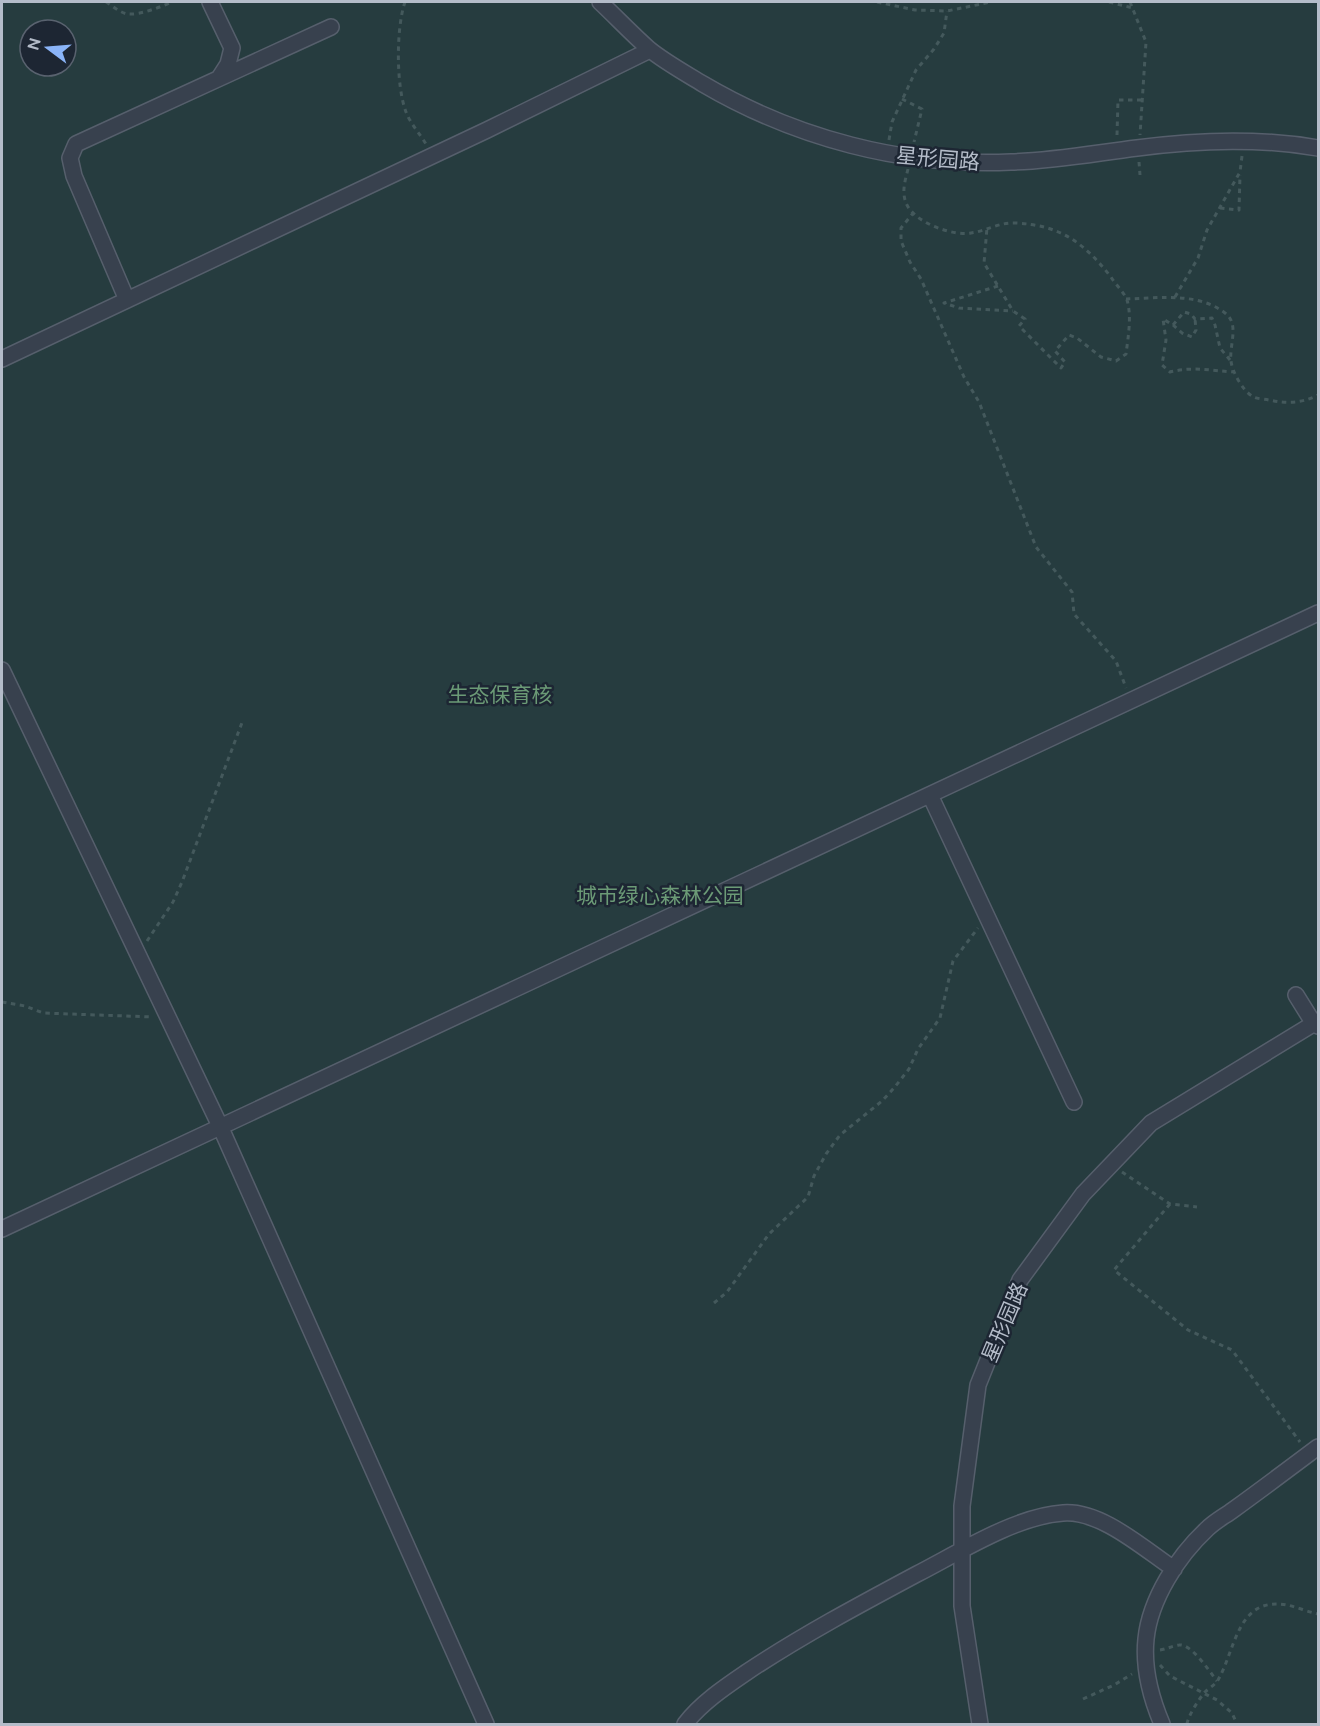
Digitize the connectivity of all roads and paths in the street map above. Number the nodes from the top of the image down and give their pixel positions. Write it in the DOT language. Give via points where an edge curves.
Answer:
graph roads {
  1 [pos="106,2"];
  2 [pos="172,2"];
  3 [pos="210,2"];
  4 [pos="405,2"];
  5 [pos="600,2"];
  6 [pos="877,2"];
  7 [pos="991,2"];
  8 [pos="1109,2"];
  9 [pos="1130,2"];
  10 [pos="971,4"];
  11 [pos="1133,8"];
  12 [pos="947,11"];
  13 [pos="331,27"];
  14 [pos="650,50"];
  15 [pos="219,78"];
  16 [pos="902,99"];
  17 [pos="1143,100"];
  18 [pos="1243,142"];
  19 [pos="1138,148"];
  20 [pos="1318,148"];
  21 [pos="1116,151"];
  22 [pos="887,154"];
  23 [pos="433,155"];
  24 [pos="911,157"];
  25 [pos="1240,172"];
  26 [pos="1140,175"];
  27 [pos="1220,208"];
  28 [pos="914,212"];
  29 [pos="987,228"];
  30 [pos="998,286"];
  31 [pos="1175,297"];
  32 [pos="1126,299"];
  33 [pos="127,300"];
  34 [pos="1013,311"];
  35 [pos="1195,319"];
  36 [pos="1173,326"];
  37 [pos="2,359"];
  38 [pos="1231,362"];
  39 [pos="1235,372"];
  40 [pos="1318,395"];
  41 [pos="1318,613"];
  42 [pos="2,670"];
  43 [pos="1130,701"];
  44 [pos="243,720"];
  45 [pos="930,795"];
  46 [pos="988,918"];
  47 [pos="138,955"];
  48 [pos="1296,995"];
  49 [pos="2,1002"];
  50 [pos="167,1016"];
  51 [pos="1317,1024"];
  52 [pos="1074,1102"];
  53 [pos="220,1126"];
  54 [pos="1111,1165"];
  55 [pos="1170,1204"];
  56 [pos="1197,1207"];
  57 [pos="2,1229"];
  58 [pos="714,1303"];
  59 [pos="1314,1450"];
  60 [pos="962,1550"];
  61 [pos="1174,1569"];
  62 [pos="1318,1614"];
  63 [pos="1146,1651"];
  64 [pos="1148,1672"];
  65 [pos="1218,1682"];
  66 [pos="1204,1693"];
  67 [pos="1083,1699"];
  68 [pos="486,1725"];
  69 [pos="685,1725"];
  70 [pos="980,1725"];
  71 [pos="1162,1725"];
  72 [pos="1187,1725"];
  73 [pos="1237,1725"];
  1 -- 2 [label="path" via="127,14"];
  3 -- 15 [label="street" via="232,48"];
  4 -- 23 [label="path" via="398,69 406,112"];
  5 -- 14 [label="street, 星形园路"];
  6 -- 12 [label="path" via="915,10"];
  7 -- 10 [label="path"];
  8 -- 11 [label="path"];
  9 -- 11 [label="path"];
  10 -- 12 [label="path"];
  11 -- 17 [label="path" via="1146,42"];
  12 -- 16 [label="path" via="944,33 916,70"];
  13 -- 15 [label="street"];
  14 -- 22 [label="street, 星形园路" via="732,101 777,122"];
  14 -- 23 [label="street"];
  15 -- 33 [label="street" via="76,144 70,158"];
  16 -- 22 [label="path" via="892,122"];
  16 -- 24 [label="path" via="922,109"];
  17 -- 19 [label="path"];
  17 -- 21 [label="path" via="1118,100"];
  18 -- 19 [label="street, 星形园路"];
  18 -- 20 [label="street, 星形园路"];
  18 -- 25 [label="path"];
  19 -- 21 [label="street, 星形园路"];
  19 -- 26 [label="path"];
  21 -- 24 [label="street, 星形园路" via="1012,162 950,163"];
  22 -- 24 [label="street, 星形园路"];
  23 -- 33 [label="street"];
  24 -- 28 [label="path" via="903,190 907,206"];
  25 -- 27 [label="path"];
  25 -- 27 [label="path" via="1239,210"];
  27 -- 31 [label="path"];
  28 -- 29 [label="path" via="927,224 952,233"];
  28 -- 43 [label="path" via="901,228 901,241 910,262 979,402 1036,547 1072,592 1078,620 1116,661"];
  29 -- 30 [label="path" via="984,263"];
  29 -- 32 [label="path" via="1014,223 1070,236 1098,261"];
  30 -- 34 [label="path"];
  30 -- 34 [label="path" via="944,303 959,308"];
  31 -- 32 [label="path"];
  31 -- 38 [label="path" via="1207,302 1227,314 1233,329"];
  32 -- 34 [label="path" via="1126,354 1116,361 1101,357 1069,335 1055,351 1065,362 1061,368 1019,326 1024,319"];
  33 -- 37 [label="street"];
  35 -- 36 [label="path" via="1184,312"];
  35 -- 36 [label="path" via="1192,337"];
  35 -- 38 [label="path" via="1212,318 1220,348"];
  36 -- 39 [label="path" via="1163,319 1166,340 1162,365 1170,372 1203,368"];
  38 -- 39 [label="path"];
  39 -- 40 [label="path" via="1252,397 1305,402"];
  41 -- 43 [label="street"];
  42 -- 47 [label="street"];
  43 -- 45 [label="street"];
  44 -- 47 [label="path" via="183,882"];
  45 -- 46 [label="street"];
  45 -- 53 [label="street"];
  46 -- 52 [label="street"];
  46 -- 58 [label="path" via="953,961 940,1018 909,1069 882,1101 840,1135 814,1176 808,1197 769,1234 727,1292"];
  47 -- 50 [label="street"];
  48 -- 51 [label="street"];
  49 -- 50 [label="path" via="43,1013"];
  50 -- 53 [label="street"];
  51 -- 54 [label="street, 星形园路" via="1152,1123"];
  53 -- 57 [label="street"];
  53 -- 68 [label="street"];
  54 -- 55 [label="path"];
  54 -- 60 [label="street, 星形园路" via="1083,1194 1020,1280 978,1385 962,1506"];
  55 -- 56 [label="path"];
  55 -- 59 [label="path" via="1114,1270 1188,1330 1232,1350"];
  59 -- 61 [label="street" via="1208,1528"];
  60 -- 61 [label="street" via="1032,1519 1063,1513 1094,1517"];
  60 -- 69 [label="street" via="767,1659 716,1694"];
  60 -- 70 [label="street, 星形园路" via="962,1606"];
  61 -- 63 [label="street" via="1153,1611"];
  62 -- 65 [label="path" via="1286,1605 1259,1608 1240,1626"];
  63 -- 64 [label="street"];
  63 -- 65 [label="path" via="1188,1646"];
  63 -- 66 [label="path" via="1170,1676"];
  64 -- 67 [label="path" via="1133,1673"];
  64 -- 71 [label="street" via="1152,1699"];
  65 -- 66 [label="path"];
  66 -- 72 [label="path"];
  66 -- 73 [label="path" via="1232,1713"];
}
